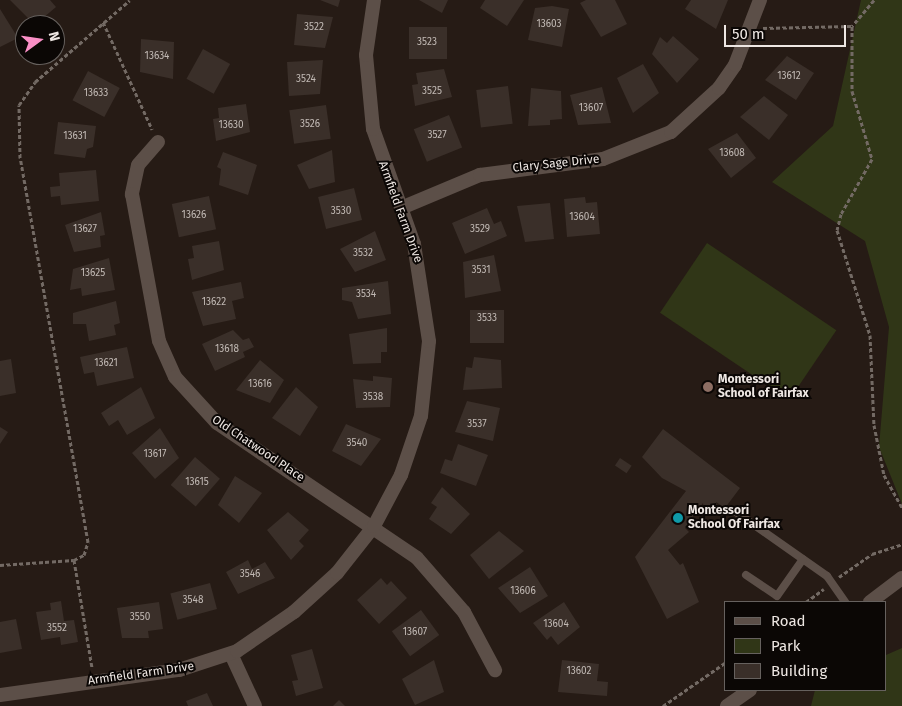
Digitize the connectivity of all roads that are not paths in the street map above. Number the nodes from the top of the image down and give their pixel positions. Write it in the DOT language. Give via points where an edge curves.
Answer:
graph roads {
  1 [pos="374,0"];
  2 [pos="760,0"];
  3 [pos="158,142"];
  4 [pos="401,208"];
  5 [pos="733,510"];
  6 [pos="374,526"];
  7 [pos="803,559"];
  8 [pos="746,575"];
  9 [pos="902,578"];
  10 [pos="844,601"];
  11 [pos="871,601"];
  12 [pos="231,654"];
  13 [pos="495,670"];
  14 [pos="749,691"];
  15 [pos="0,695"];
  16 [pos="255,706"];
  17 [pos="728,706"];
  1 -- 4 [label="street, Armfield Farm Drive" via="367,87 381,159"];
  2 -- 4 [label="street, Clary Sage Drive" via="753,25 719,88 693,115 655,141 603,159 502,169"];
  3 -- 6 [label="street, Old Chatwood Place" via="138,166 132,194 159,341 175,377 217,422"];
  4 -- 6 [label="street, Armfield Farm Drive" via="426,300 426,385 413,446"];
  5 -- 7 [label="lane"];
  6 -- 12 [label="street, Armfield Farm Drive" via="314,595"];
  6 -- 13 [label="street, Old Chatwood Place" via="417,558 447,589"];
  7 -- 8 [label="lane" via="777,596"];
  7 -- 10 [label="lane" via="832,583"];
  9 -- 11 [label="street"];
  12 -- 15 [label="street, Armfield Farm Drive" via="204,665"];
  12 -- 16 [label="street"];
  14 -- 17 [label="street"];
}
